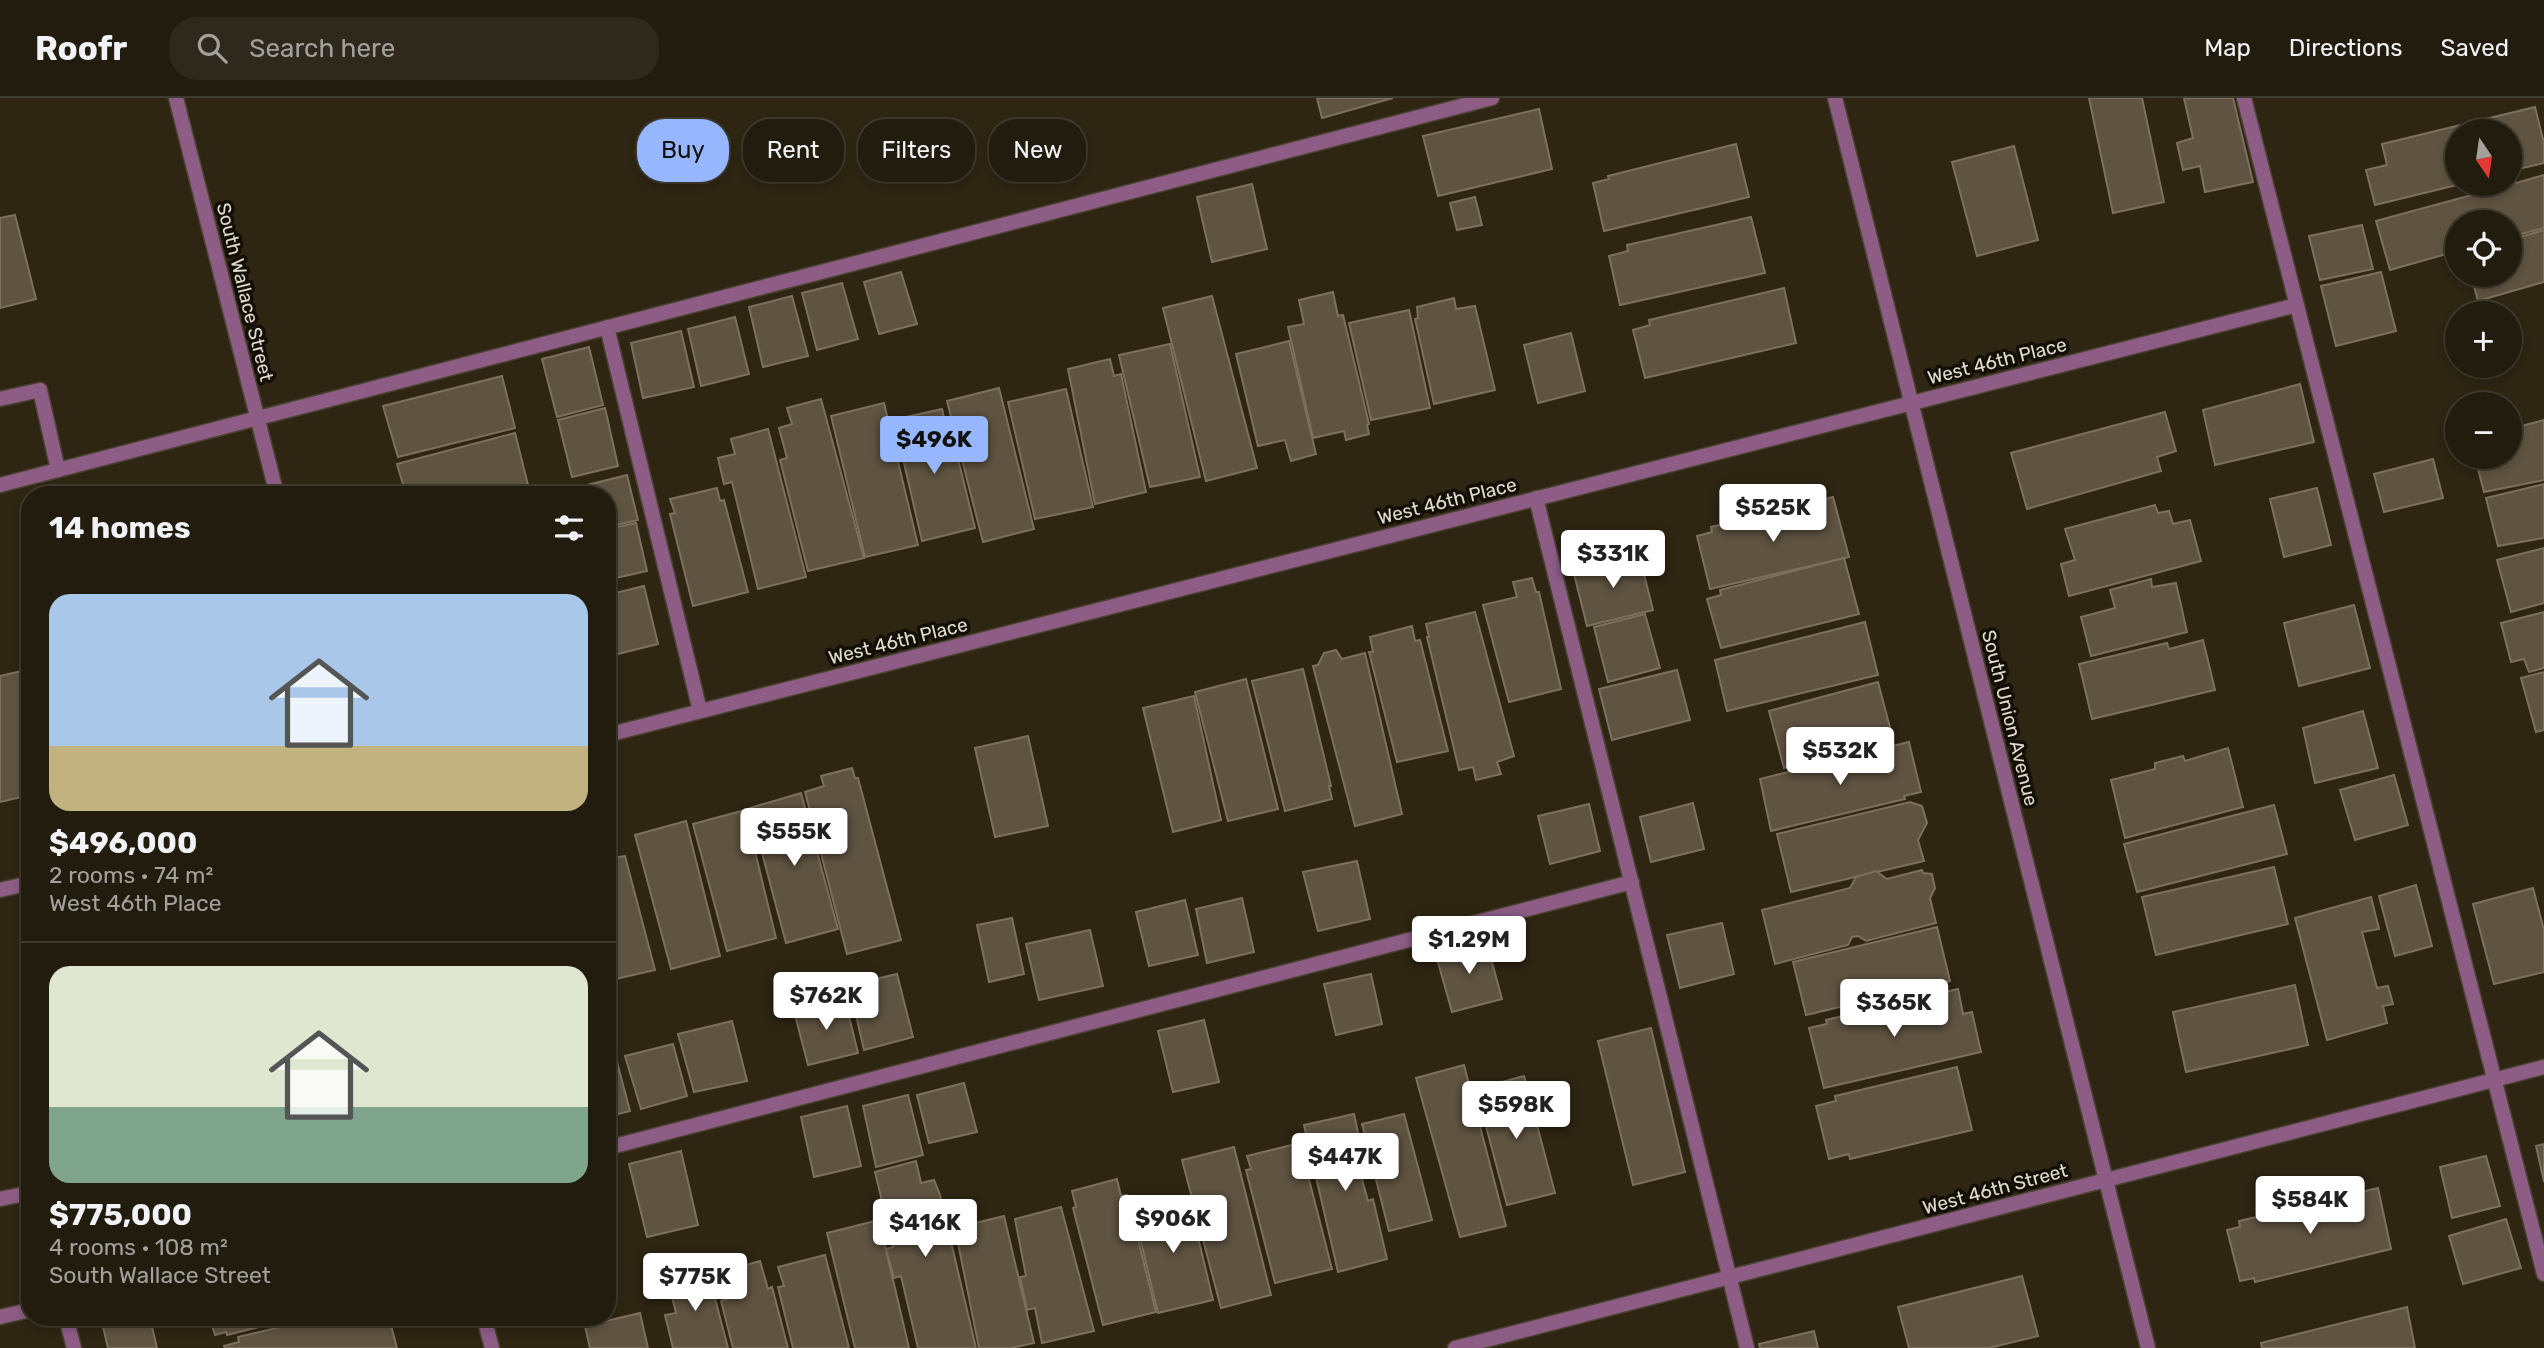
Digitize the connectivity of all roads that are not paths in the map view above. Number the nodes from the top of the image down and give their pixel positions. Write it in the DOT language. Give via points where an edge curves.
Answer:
graph roads {
  1 [pos="176,98"];
  2 [pos="1492,98"];
  3 [pos="1835,98"];
  4 [pos="2244,98"];
  5 [pos="2297,305"];
  6 [pos="607,327"];
  7 [pos="0,399"];
  8 [pos="1911,403"];
  9 [pos="257,418"];
  10 [pos="58,470"];
  11 [pos="0,485"];
  12 [pos="274,486"];
  13 [pos="1536,498"];
  14 [pos="699,711"];
  15 [pos="616,733"];
  16 [pos="1632,881"];
  17 [pos="21,885"];
  18 [pos="0,890"];
  19 [pos="2544,1067"];
  20 [pos="2494,1080"];
  21 [pos="616,1146"];
  22 [pos="2106,1180"];
  23 [pos="21,1195"];
  24 [pos="0,1199"];
  25 [pos="2544,1274"];
  26 [pos="1730,1278"];
  27 [pos="21,1312"];
  28 [pos="0,1317"];
  29 [pos="68,1326"];
  30 [pos="486,1326"];
  31 [pos="74,1348"];
  32 [pos="492,1348"];
  33 [pos="1455,1348"];
  34 [pos="1747,1348"];
  35 [pos="2148,1348"];
  1 -- 9 [label="street, South Wallace Street"];
  2 -- 6 [label="street"];
  3 -- 8 [label="street, South Union Avenue"];
  4 -- 5 [label="street"];
  5 -- 8 [label="street, West 46th Place"];
  5 -- 20 [label="street"];
  6 -- 9 [label="street"];
  6 -- 14 [label="street"];
  7 -- 10 [label="street" via="40,390"];
  8 -- 13 [label="street, West 46th Place"];
  8 -- 22 [label="street, South Union Avenue"];
  9 -- 10 [label="street"];
  9 -- 12 [label="street, South Wallace Street"];
  10 -- 11 [label="street"];
  13 -- 14 [label="street, West 46th Place"];
  13 -- 16 [label="street"];
  14 -- 15 [label="street, West 46th Place"];
  16 -- 21 [label="street"];
  16 -- 26 [label="street"];
  17 -- 18 [label="street"];
  19 -- 20 [label="street, West 46th Street"];
  20 -- 22 [label="street, West 46th Street"];
  20 -- 25 [label="street"];
  22 -- 26 [label="street, West 46th Street"];
  22 -- 35 [label="street, South Union Avenue"];
  23 -- 24 [label="street"];
  26 -- 33 [label="street, West 46th Street"];
  26 -- 34 [label="street"];
  27 -- 28 [label="street"];
  29 -- 31 [label="street"];
  30 -- 32 [label="street"];
}
